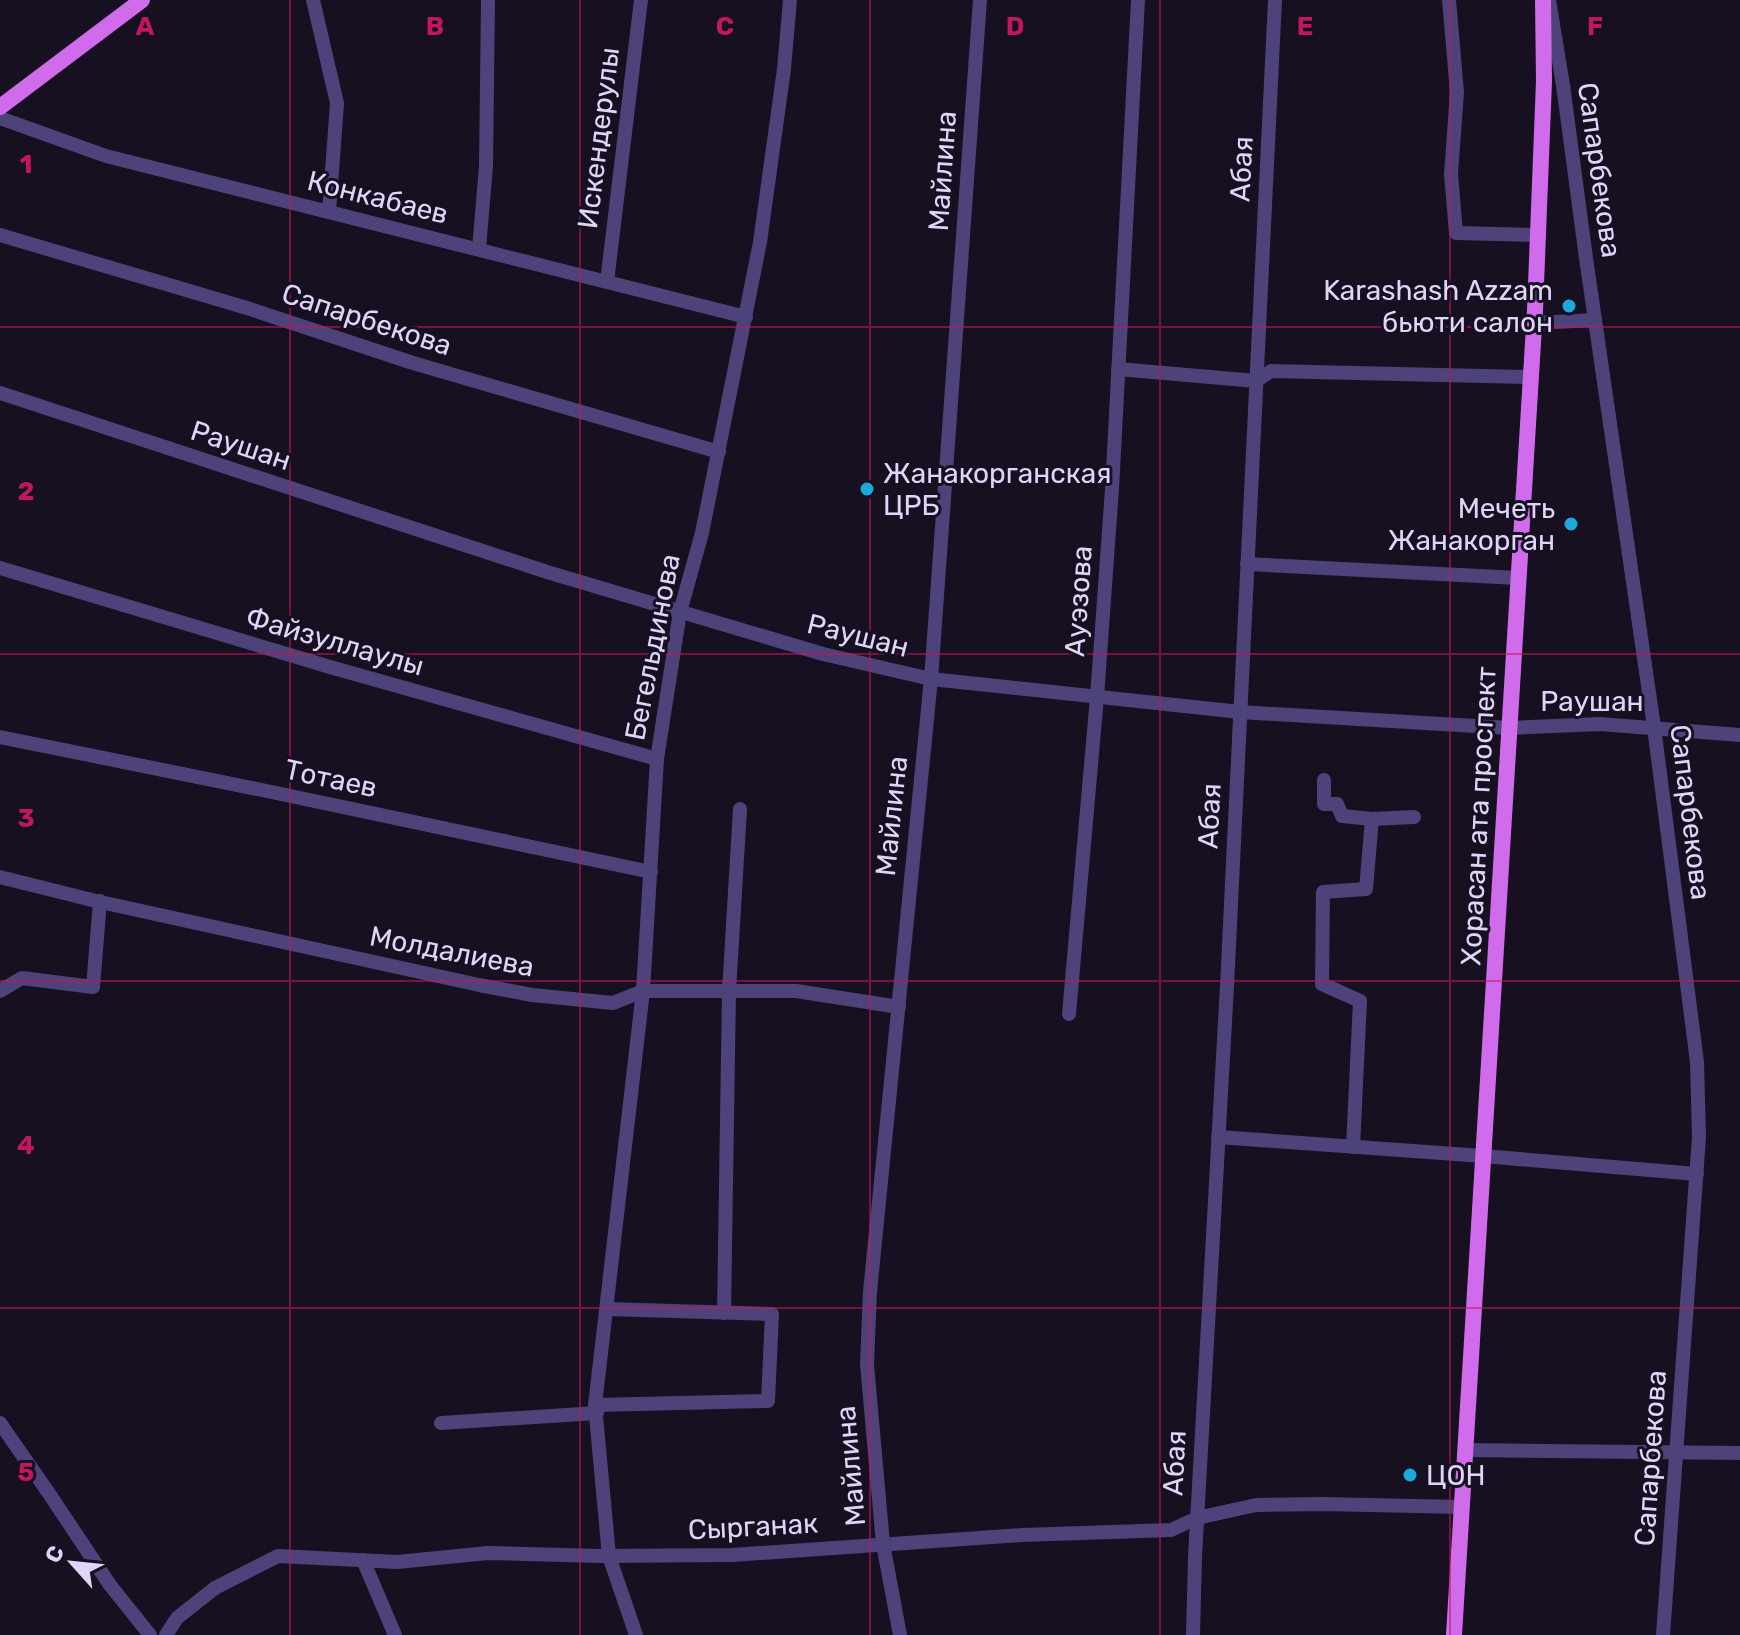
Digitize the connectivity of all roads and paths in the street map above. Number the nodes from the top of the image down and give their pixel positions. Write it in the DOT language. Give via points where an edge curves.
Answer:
graph roads {
  1 [pos="142,0"];
  2 [pos="313,0"];
  3 [pos="488,0"];
  4 [pos="641,0"];
  5 [pos="790,0"];
  6 [pos="980,0"];
  7 [pos="1138,0"];
  8 [pos="1275,0"];
  9 [pos="1449,0"];
  10 [pos="1546,0"];
  11 [pos="0,107"];
  12 [pos="0,118"];
  13 [pos="329,212"];
  14 [pos="0,235"];
  15 [pos="1538,235"];
  16 [pos="479,249"];
  17 [pos="607,282"];
  18 [pos="746,317"];
  19 [pos="1595,320"];
  20 [pos="1534,323"];
  21 [pos="1118,369"];
  22 [pos="1531,377"];
  23 [pos="1256,381"];
  24 [pos="0,393"];
  25 [pos="719,452"];
  26 [pos="1247,564"];
  27 [pos="0,568"];
  28 [pos="1518,578"];
  29 [pos="680,612"];
  30 [pos="931,679"];
  31 [pos="1097,697"];
  32 [pos="1240,712"];
  33 [pos="1654,727"];
  34 [pos="1509,728"];
  35 [pos="1740,735"];
  36 [pos="0,737"];
  37 [pos="657,759"];
  38 [pos="1324,780"];
  39 [pos="740,809"];
  40 [pos="1414,817"];
  41 [pos="1372,819"];
  42 [pos="651,872"];
  43 [pos="0,877"];
  44 [pos="100,901"];
  45 [pos="0,991"];
  46 [pos="643,991"];
  47 [pos="729,991"];
  48 [pos="899,1007"];
  49 [pos="1069,1014"];
  50 [pos="1218,1137"];
  51 [pos="1353,1147"];
  52 [pos="1483,1156"];
  53 [pos="1697,1174"];
  54 [pos="607,1309"];
  55 [pos="724,1313"];
  56 [pos="596,1409"];
  57 [pos="0,1423"];
  58 [pos="441,1423"];
  59 [pos="1466,1450"];
  60 [pos="1677,1452"];
  61 [pos="1740,1453"];
  62 [pos="1462,1507"];
  63 [pos="1197,1518"];
  64 [pos="883,1544"];
  65 [pos="609,1556"];
  66 [pos="363,1560"];
  67 [pos="150,1635"];
  68 [pos="166,1635"];
  69 [pos="395,1635"];
  70 [pos="636,1635"];
  71 [pos="900,1635"];
  72 [pos="1193,1635"];
  73 [pos="1454,1635"];
  74 [pos="1663,1635"];
  1 -- 11 [label="main road"];
  2 -- 13 [label="street" via="337,103"];
  3 -- 16 [label="street"];
  4 -- 17 [label="street, Искендерулы"];
  5 -- 18 [label="street, Бегельдинова"];
  6 -- 30 [label="street, Майлина"];
  7 -- 21 [label="street, Ауэзова"];
  8 -- 23 [label="street, Абая"];
  9 -- 15 [label="street" via="1457,92 1451,174 1456,233"];
  10 -- 15 [label="main road, Хорасан ата проспект"];
  10 -- 19 [label="street, Сапарбекова"];
  12 -- 13 [label="street, Конкабаев" via="106,156"];
  13 -- 16 [label="street, Конкабаев"];
  14 -- 25 [label="street, Сапарбекова"];
  15 -- 20 [label="main road, Хорасан ата проспект"];
  16 -- 17 [label="street, Конкабаев"];
  17 -- 18 [label="street, Конкабаев"];
  18 -- 25 [label="street, Бегельдинова"];
  19 -- 20 [label="street"];
  19 -- 33 [label="street, Сапарбекова"];
  20 -- 22 [label="main road, Хорасан ата проспект"];
  21 -- 23 [label="street"];
  21 -- 31 [label="street, Ауэзова"];
  22 -- 23 [label="street" via="1271,371"];
  22 -- 28 [label="main road, Хорасан ата проспект"];
  23 -- 26 [label="street, Абая"];
  24 -- 29 [label="street, Раушан"];
  25 -- 29 [label="street, Бегельдинова"];
  26 -- 28 [label="street"];
  26 -- 32 [label="street, Абая"];
  27 -- 37 [label="street, Файзуллаулы"];
  28 -- 34 [label="main road, Хорасан ата проспект"];
  29 -- 30 [label="street, Раушан"];
  29 -- 37 [label="street, Бегельдинова"];
  30 -- 31 [label="street, Раушан"];
  30 -- 48 [label="street, Майлина"];
  31 -- 32 [label="street, Раушан"];
  31 -- 49 [label="street, Ауэзова"];
  32 -- 34 [label="street, Раушан"];
  32 -- 50 [label="street, Абая"];
  33 -- 34 [label="street, Раушан"];
  33 -- 35 [label="street, Раушан"];
  33 -- 53 [label="street, Сапарбекова" via="1697,1062"];
  34 -- 52 [label="main road, Хорасан ата проспект"];
  36 -- 42 [label="street, Тотаев"];
  37 -- 42 [label="street, Бегельдинова"];
  38 -- 41 [label="street" via="1324,804 1337,804 1342,816"];
  39 -- 47 [label="street"];
  40 -- 41 [label="street"];
  41 -- 51 [label="street" via="1366,889 1323,892 1322,984 1360,1001"];
  42 -- 46 [label="street, Бегельдинова"];
  43 -- 44 [label="street, Молдалиева"];
  44 -- 45 [label="street" via="93,987 22,978"];
  44 -- 46 [label="street, Молдалиева" via="532,995 613,1003"];
  46 -- 47 [label="street, Молдалиева"];
  46 -- 54 [label="street, Бегельдинова"];
  47 -- 48 [label="street, Молдалиева" via="796,991"];
  47 -- 55 [label="street"];
  48 -- 64 [label="street, Майлина" via="867,1364"];
  50 -- 51 [label="street"];
  50 -- 63 [label="street, Абая"];
  51 -- 52 [label="street"];
  52 -- 53 [label="street"];
  52 -- 59 [label="main road, Хорасан ата проспект"];
  53 -- 60 [label="street, Сапарбекова"];
  54 -- 55 [label="street"];
  54 -- 56 [label="street, Бегельдинова"];
  55 -- 56 [label="street" via="772,1314 768,1401"];
  56 -- 58 [label="street"];
  56 -- 65 [label="street, Бегельдинова"];
  57 -- 67 [label="street"];
  59 -- 60 [label="street"];
  59 -- 62 [label="main road, Хорасан ата проспект"];
  60 -- 61 [label="street"];
  60 -- 74 [label="street, Сапарбекова"];
  62 -- 63 [label="street, Сырганак" via="1256,1505"];
  62 -- 73 [label="main road, Хорасан ата проспект"];
  63 -- 64 [label="street, Сырганак" via="1171,1530"];
  63 -- 72 [label="street, Абая"];
  64 -- 65 [label="street, Сырганак" via="732,1555"];
  64 -- 71 [label="street, Майлина"];
  65 -- 66 [label="street, Сырганак" via="488,1553"];
  65 -- 70 [label="street, Бегельдинова"];
  66 -- 68 [label="street, Сырганак" via="278,1556 215,1588 177,1618"];
  66 -- 69 [label="street"];
}
